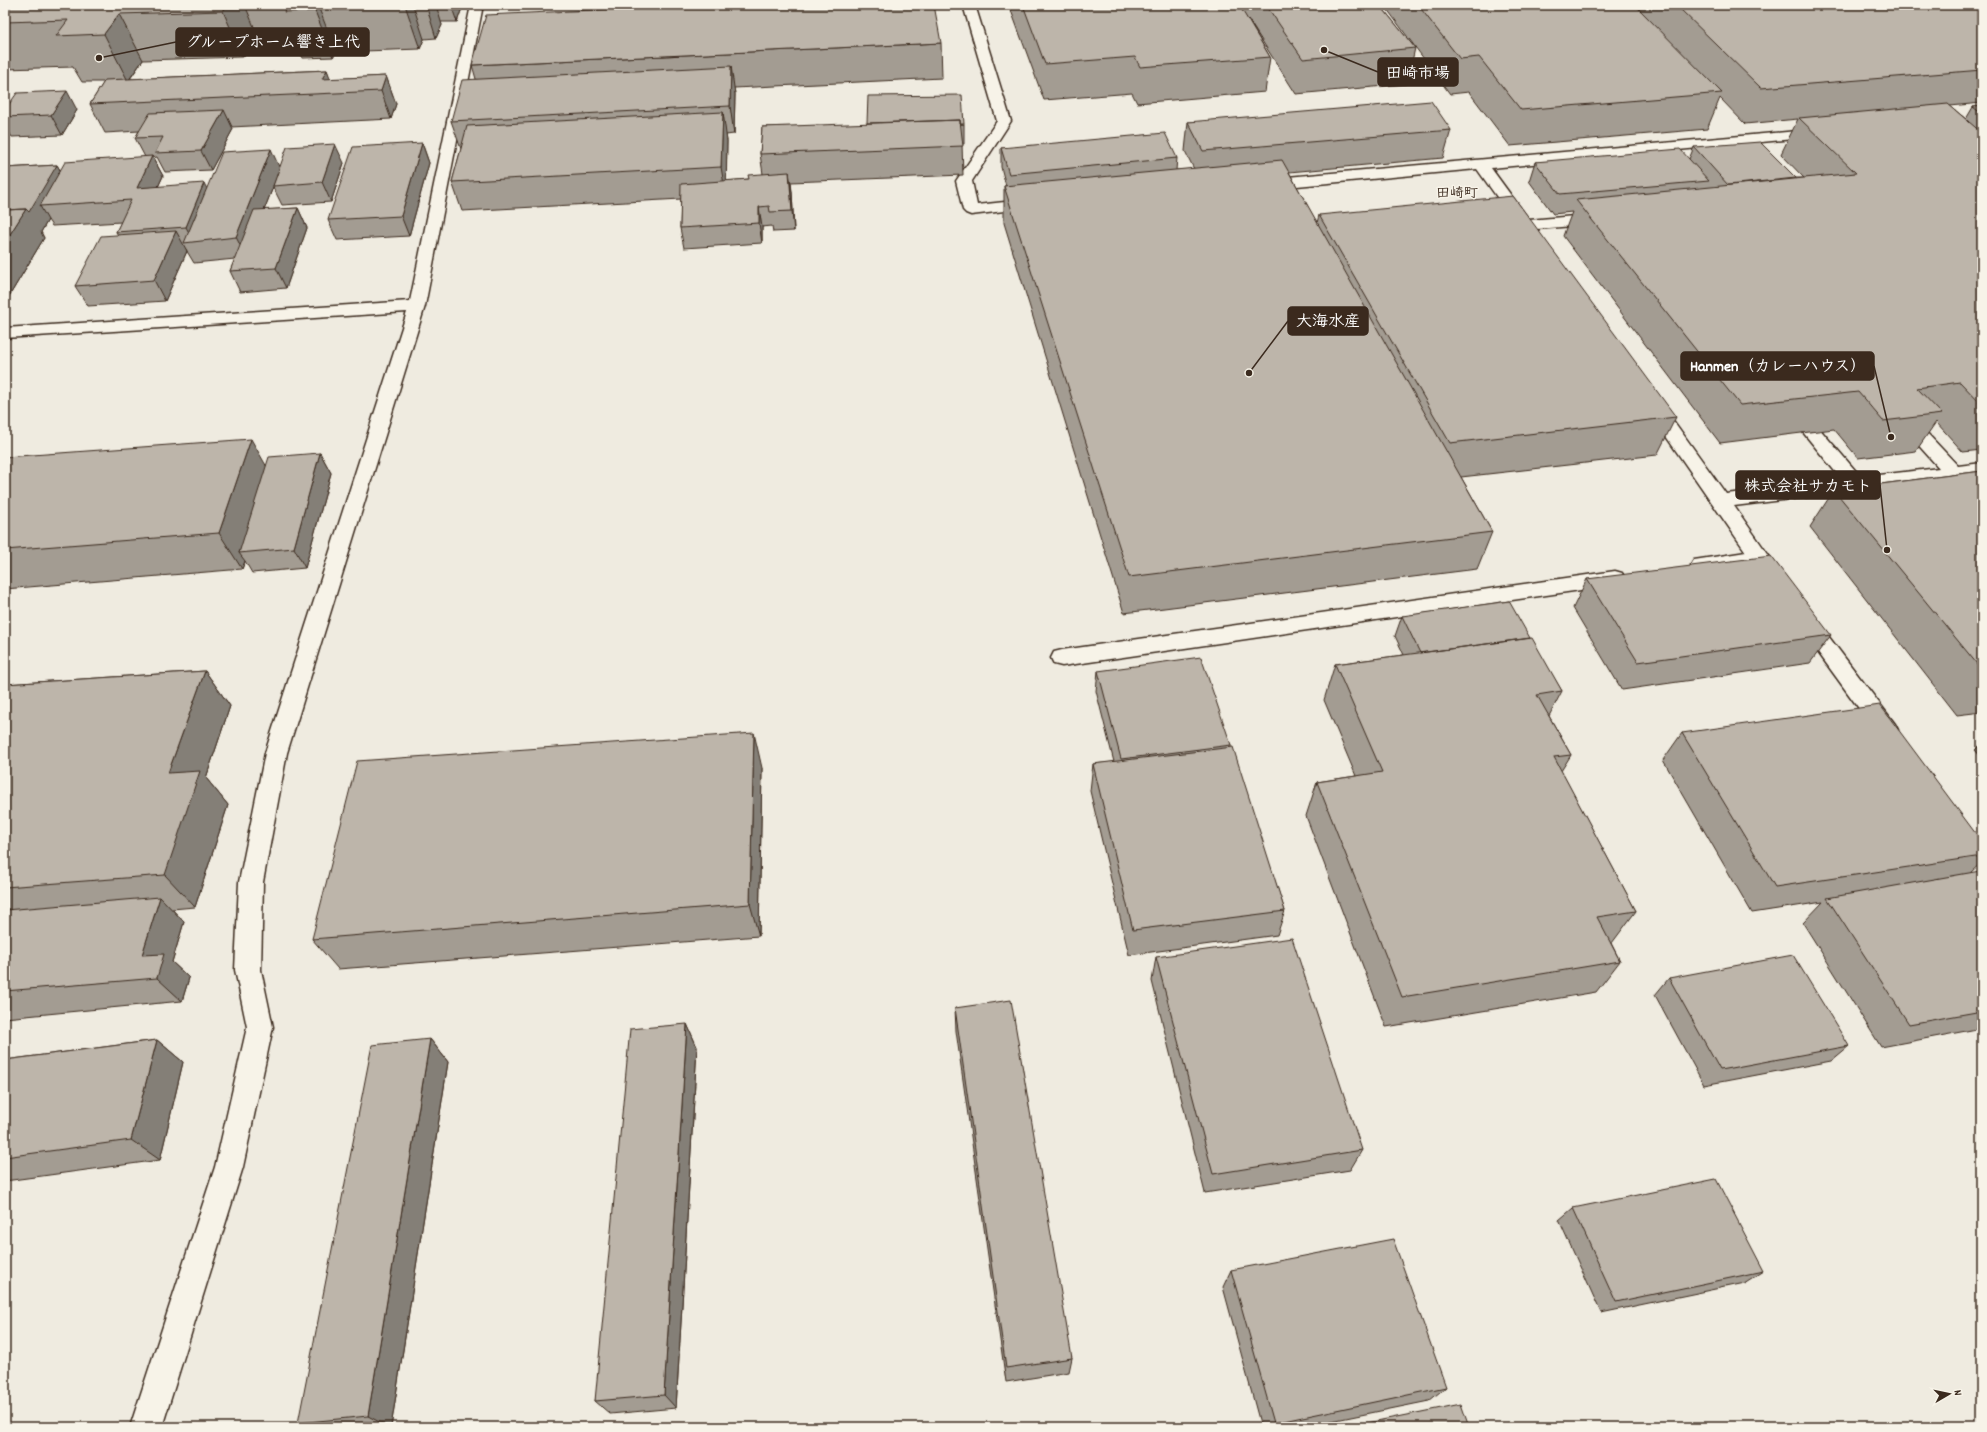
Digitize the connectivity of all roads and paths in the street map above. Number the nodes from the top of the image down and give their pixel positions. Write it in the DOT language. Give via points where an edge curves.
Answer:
graph roads {
  1 [pos="477,5"];
  2 [pos="969,5"];
  3 [pos="1831,132"];
  4 [pos="1743,140"];
  5 [pos="1754,151"];
  6 [pos="1482,164"];
  7 [pos="1246,185"];
  8 [pos="1050,203"];
  9 [pos="1610,217"];
  10 [pos="417,306"];
  11 [pos="5,333"];
  12 [pos="1644,392"];
  13 [pos="1783,396"];
  14 [pos="1892,405"];
  15 [pos="1982,469"];
  16 [pos="1953,472"];
  17 [pos="1856,484"];
  18 [pos="1722,501"];
  19 [pos="1759,557"];
  20 [pos="1680,568"];
  21 [pos="1634,575"];
  22 [pos="1062,658"];
  23 [pos="1901,749"];
  24 [pos="146,1427"];
  1 -- 10 [label="street"];
  2 -- 8 [label="street" via="1004,121 964,181 971,210"];
  3 -- 4 [label="street"];
  4 -- 5 [label="street"];
  4 -- 6 [label="street" via="1663,154"];
  6 -- 7 [label="street"];
  6 -- 9 [label="street" via="1529,232"];
  10 -- 11 [label="street"];
  10 -- 24 [label="street" via="276,753 251,882 248,970 260,1027 229,1167"];
  12 -- 18 [label="street"];
  13 -- 17 [label="street"];
  14 -- 16 [label="street"];
  15 -- 16 [label="street"];
  16 -- 17 [label="street"];
  17 -- 18 [label="street"];
  18 -- 19 [label="street"];
  19 -- 20 [label="street"];
  19 -- 23 [label="street"];
  21 -- 22 [label="street"];
}
